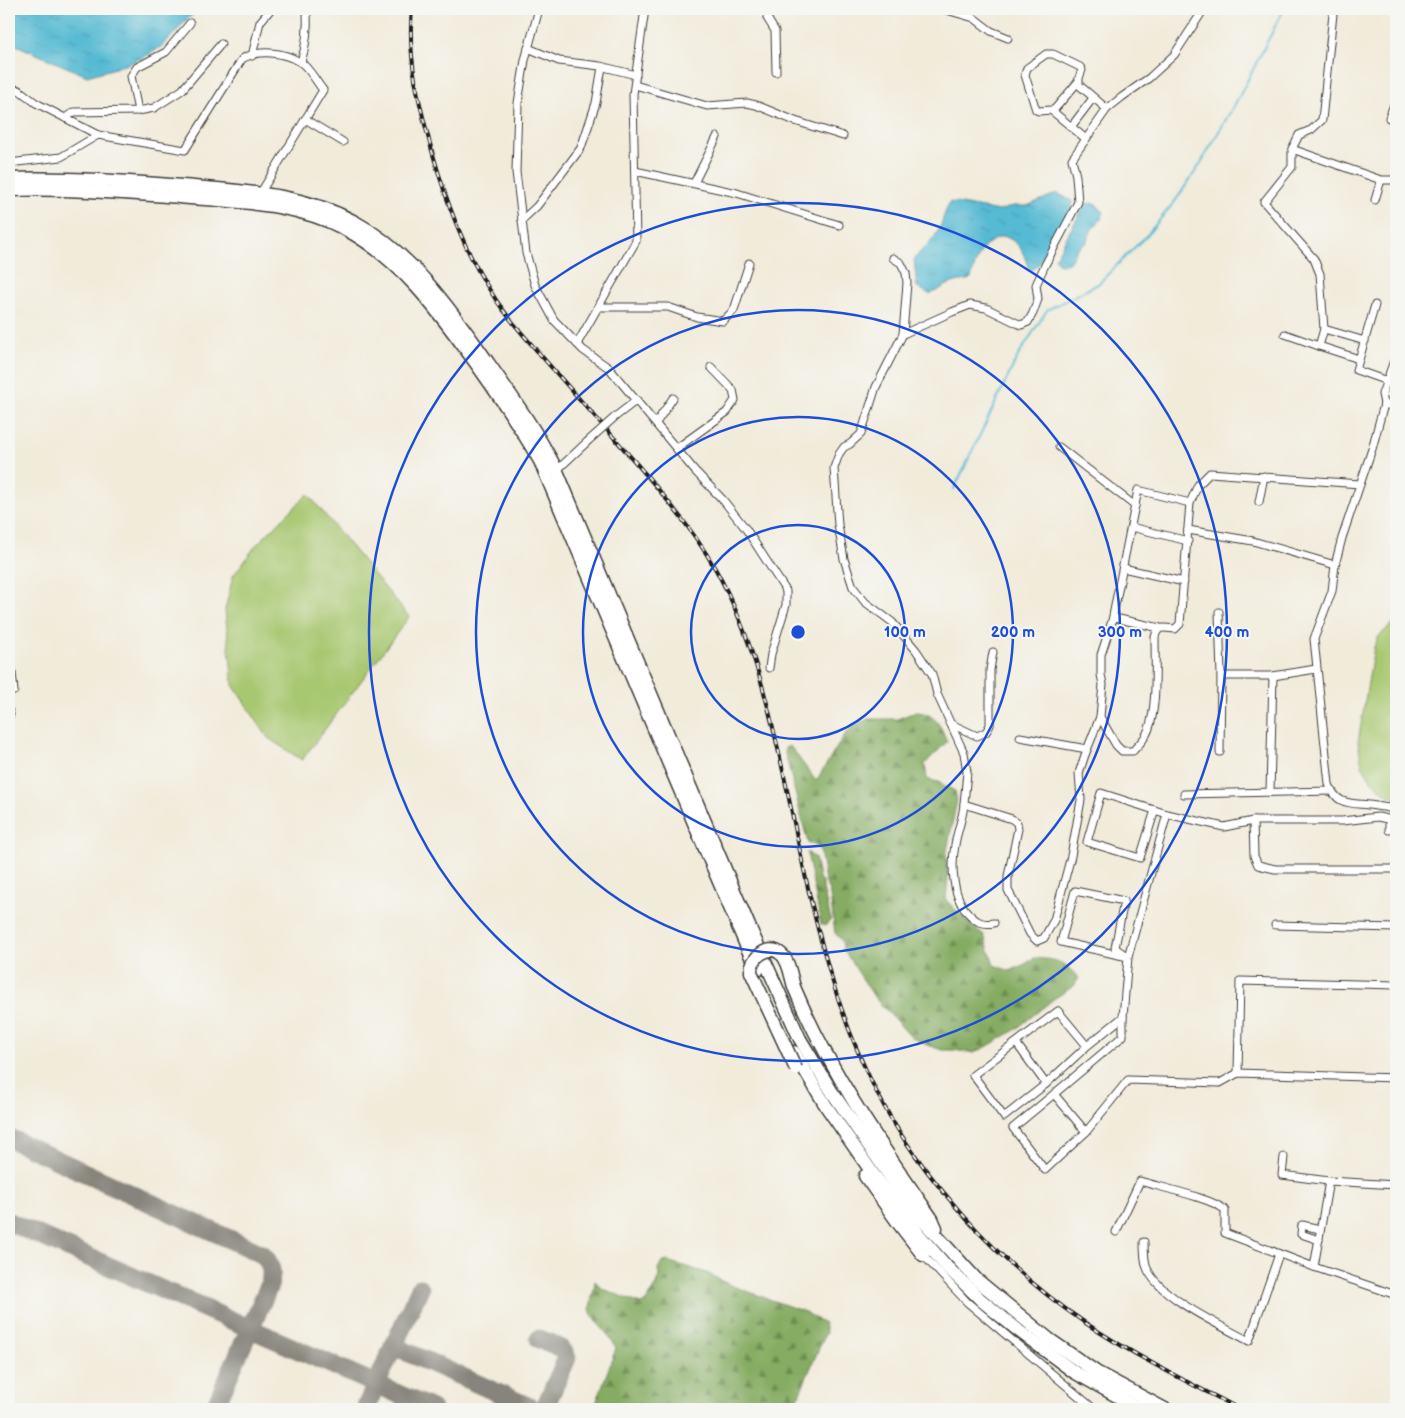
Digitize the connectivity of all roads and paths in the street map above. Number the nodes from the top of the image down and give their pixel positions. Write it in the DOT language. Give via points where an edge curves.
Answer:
graph roads {
  1 [pos="271,9"];
  2 [pos="307,9"];
  3 [pos="539,9"];
  4 [pos="645,9"];
  5 [pos="772,9"];
  6 [pos="943,9"];
  7 [pos="1204,9"];
  8 [pos="1332,9"];
  9 [pos="962,11"];
  10 [pos="190,22"];
  11 [pos="1008,38"];
  12 [pos="221,44"];
  13 [pos="528,48"];
  14 [pos="252,56"];
  15 [pos="301,62"];
  16 [pos="602,67"];
  17 [pos="776,72"];
  18 [pos="636,75"];
  19 [pos="1078,82"];
  20 [pos="634,84"];
  21 [pos="9,87"];
  22 [pos="1093,98"];
  23 [pos="1396,99"];
  24 [pos="1107,110"];
  25 [pos="138,111"];
  26 [pos="1053,111"];
  27 [pos="65,118"];
  28 [pos="1389,118"];
  29 [pos="305,119"];
  30 [pos="1071,127"];
  31 [pos="98,136"];
  32 [pos="843,136"];
  33 [pos="717,137"];
  34 [pos="1086,139"];
  35 [pos="343,142"];
  36 [pos="1292,149"];
  37 [pos="9,163"];
  38 [pos="635,171"];
  39 [pos="9,179"];
  40 [pos="1381,180"];
  41 [pos="1396,180"];
  42 [pos="694,183"];
  43 [pos="9,190"];
  44 [pos="261,192"];
  45 [pos="1375,200"];
  46 [pos="522,220"];
  47 [pos="839,225"];
  48 [pos="893,258"];
  49 [pos="749,263"];
  50 [pos="1375,305"];
  51 [pos="599,307"];
  52 [pos="1324,329"];
  53 [pos="903,334"];
  54 [pos="1285,334"];
  55 [pos="1365,341"];
  56 [pos="577,344"];
  57 [pos="1319,346"];
  58 [pos="1396,355"];
  59 [pos="1359,359"];
  60 [pos="711,367"];
  61 [pos="1387,381"];
  62 [pos="673,398"];
  63 [pos="637,400"];
  64 [pos="1384,404"];
  65 [pos="1396,407"];
  66 [pos="656,424"];
  67 [pos="1059,447"];
  68 [pos="677,448"];
  69 [pos="556,469"];
  70 [pos="1264,476"];
  71 [pos="549,482"];
  72 [pos="1360,484"];
  73 [pos="1259,502"];
  74 [pos="1190,503"];
  75 [pos="1135,506"];
  76 [pos="1131,527"];
  77 [pos="1188,530"];
  78 [pos="1188,541"];
  79 [pos="1335,564"];
  80 [pos="1123,568"];
  81 [pos="1184,582"];
  82 [pos="1218,612"];
  83 [pos="1112,621"];
  84 [pos="1160,628"];
  85 [pos="993,652"];
  86 [pos="9,664"];
  87 [pos="769,668"];
  88 [pos="1316,669"];
  89 [pos="1221,676"];
  90 [pos="1273,676"];
  91 [pos="9,692"];
  92 [pos="1100,717"];
  93 [pos="949,723"];
  94 [pos="1020,737"];
  95 [pos="1087,749"];
  96 [pos="1220,752"];
  97 [pos="1332,791"];
  98 [pos="1270,792"];
  99 [pos="1184,794"];
  100 [pos="964,804"];
  101 [pos="1396,809"];
  102 [pos="1154,810"];
  103 [pos="1167,814"];
  104 [pos="1393,820"];
  105 [pos="1253,821"];
  106 [pos="1396,829"];
  107 [pos="1396,869"];
  108 [pos="994,923"];
  109 [pos="1275,925"];
  110 [pos="1396,928"];
  111 [pos="1128,957"];
  112 [pos="1396,985"];
  113 [pos="1123,1017"];
  114 [pos="1016,1043"];
  115 [pos="1087,1046"];
  116 [pos="1238,1073"];
  117 [pos="1396,1078"];
  118 [pos="1046,1084"];
  119 [pos="1054,1094"];
  120 [pos="1086,1132"];
  121 [pos="1284,1157"];
  122 [pos="1328,1181"];
  123 [pos="1396,1185"];
  124 [pos="1320,1229"];
  125 [pos="1116,1232"];
  126 [pos="939,1239"];
  127 [pos="1318,1240"];
  128 [pos="1144,1242"];
  129 [pos="1279,1254"];
  130 [pos="923,1255"];
  131 [pos="1314,1267"];
  132 [pos="1396,1295"];
  133 [pos="1094,1409"];
  134 [pos="1140,1409"];
  135 [pos="1164,1409"];
  1 -- 14 [label="street" via="260,22"];
  2 -- 15 [label="street" via="308,32"];
  3 -- 13 [label="street"];
  4 -- 18 [label="street"];
  5 -- 17 [label="street" via="766,18 775,31"];
  6 -- 9 [label="street"];
  7 -- 24 [label="street" via="1174,55 1150,78"];
  8 -- 36 [label="street" via="1322,120 1312,130 1299,135"];
  9 -- 11 [label="street" via="991,31"];
  10 -- 25 [label="street" via="166,52 137,67 131,76"];
  12 -- 25 [label="street" via="182,90 154,108"];
  13 -- 16 [label="street" via="559,61"];
  13 -- 46 [label="street" via="518,103 516,172"];
  14 -- 15 [label="street" via="274,52"];
  14 -- 31 [label="street" via="242,59 185,150"];
  15 -- 29 [label="street" via="323,90"];
  16 -- 18 [label="street"];
  16 -- 46 [label="street" via="596,102 581,148"];
  18 -- 20 [label="street"];
  19 -- 22 [label="street"];
  19 -- 26 [label="street"];
  19 -- 26 [label="street" via="1080,67 1053,54 1046,54 1027,68 1024,76 1036,110"];
  20 -- 32 [label="street" via="706,106 756,104"];
  20 -- 38 [label="street"];
  21 -- 27 [label="street"];
  22 -- 24 [label="street"];
  22 -- 30 [label="street"];
  23 -- 28 [label="street"];
  24 -- 34 [label="street"];
  25 -- 27 [label="street" via="74,112"];
  26 -- 30 [label="street"];
  27 -- 31 [label="street"];
  29 -- 35 [label="street"];
  29 -- 44 [label="street"];
  30 -- 34 [label="street"];
  31 -- 37 [label="street" via="61,157"];
  33 -- 42 [label="street"];
  34 -- 53 [label="street" via="1072,159 1078,202 1036,285 1038,299 1028,322 1021,325 986,308 970,305"];
  36 -- 40 [label="street"];
  36 -- 52 [label="street" via="1292,166 1264,202 1314,259 1320,274"];
  38 -- 42 [label="street"];
  38 -- 51 [label="street" via="636,241"];
  39 -- 44 [label="highway" via="118,180"];
  40 -- 41 [label="street"];
  40 -- 45 [label="street"];
  42 -- 47 [label="street"];
  43 -- 71 [label="highway" via="92,190 241,202 298,211 346,230 378,251 442,316 525,434"];
  44 -- 69 [label="highway" via="302,200 340,214 372,232 410,266 482,354 541,440"];
  46 -- 56 [label="street" via="526,253 535,285 554,320"];
  48 -- 53 [label="street" via="901,263 906,273"];
  49 -- 51 [label="street" via="734,310 723,321 697,317 668,307"];
  50 -- 55 [label="street"];
  51 -- 56 [label="street"];
  52 -- 55 [label="street"];
  52 -- 57 [label="street"];
  53 -- 93 [label="street" via="876,387 861,434 844,447 834,468 838,525 853,588 865,602 892,622 916,650 932,674"];
  54 -- 57 [label="street"];
  55 -- 59 [label="street"];
  56 -- 63 [label="street" via="609,368"];
  57 -- 59 [label="street"];
  58 -- 61 [label="street"];
  59 -- 61 [label="street" via="1356,370"];
  60 -- 68 [label="street" via="733,390 735,400 727,412"];
  61 -- 64 [label="street" via="1382,394"];
  62 -- 66 [label="street"];
  63 -- 66 [label="street"];
  63 -- 69 [label="street, bridge"];
  64 -- 65 [label="street"];
  64 -- 72 [label="street"];
  66 -- 68 [label="street"];
  67 -- 75 [label="street"];
  68 -- 87 [label="street" via="746,529 786,591 786,605"];
  69 -- 71 [label="street"];
  69 -- 126 [label="highway" via="800,1039 868,1147"];
  70 -- 72 [label="street"];
  70 -- 73 [label="street"];
  70 -- 74 [label="street" via="1210,473 1198,486"];
  71 -- 130 [label="highway" via="777,1018 826,1106 902,1213"];
  72 -- 79 [label="street"];
  74 -- 75 [label="street" via="1138,490"];
  74 -- 77 [label="street"];
  75 -- 76 [label="street"];
  76 -- 78 [label="street"];
  76 -- 80 [label="street"];
  77 -- 78 [label="street"];
  77 -- 79 [label="street" via="1253,540"];
  78 -- 81 [label="street"];
  79 -- 88 [label="street" via="1332,591 1314,639"];
  80 -- 81 [label="street"];
  80 -- 83 [label="street"];
  81 -- 84 [label="street" via="1180,624 1175,629"];
  82 -- 89 [label="street"];
  83 -- 84 [label="street" via="1119,618"];
  83 -- 92 [label="street" via="1101,656"];
  84 -- 92 [label="street" via="1155,638 1155,695 1145,736 1133,750 1122,751"];
  85 -- 93 [label="street" via="990,725 986,732 977,736"];
  86 -- 91 [label="street" via="14,690"];
  88 -- 90 [label="street"];
  88 -- 97 [label="street"];
  89 -- 90 [label="street"];
  89 -- 96 [label="street"];
  90 -- 98 [label="street"];
  92 -- 95 [label="street"];
  93 -- 100 [label="street" via="964,753 967,772"];
  94 -- 95 [label="street"];
  95 -- 100 [label="street" via="1080,773 1077,827 1054,920 1044,938 1033,939 1008,890 1017,823"];
  97 -- 98 [label="street"];
  97 -- 101 [label="street" via="1349,805"];
  98 -- 99 [label="street"];
  100 -- 108 [label="street" via="952,866 957,894 965,911 974,919 986,925"];
  102 -- 102 [label="street" via="1102,794 1087,842 1140,858"];
  102 -- 103 [label="street"];
  103 -- 105 [label="street" via="1224,827"];
  103 -- 111 [label="street"];
  104 -- 105 [label="street" via="1378,817 1342,821"];
  104 -- 106 [label="street" via="1389,830"];
  105 -- 107 [label="street" via="1254,856 1258,865 1275,869"];
  109 -- 110 [label="street"];
  111 -- 111 [label="street" via="1115,948 1124,901 1075,891 1060,942"];
  111 -- 113 [label="street"];
  112 -- 116 [label="street" via="1240,981"];
  113 -- 115 [label="street"];
  113 -- 119 [label="street" via="1123,1036"];
  114 -- 115 [label="street" via="1058,1011"];
  114 -- 118 [label="street"];
  114 -- 118 [label="street" via="973,1076 1004,1117"];
  115 -- 118 [label="street"];
  116 -- 117 [label="street"];
  116 -- 120 [label="street" via="1220,1083 1128,1080"];
  119 -- 120 [label="street"];
  119 -- 120 [label="street" via="1013,1128 1046,1170"];
  121 -- 122 [label="street" via="1282,1174"];
  122 -- 123 [label="street"];
  122 -- 124 [label="street"];
  124 -- 127 [label="street"];
  124 -- 127 [label="street" via="1302,1225 1301,1234"];
  125 -- 129 [label="street" via="1140,1181 1222,1207 1225,1210 1225,1232"];
  126 -- 130 [label="highway, bridge" via="932,1220 836,1073 794,987 784,958 780,952 772,950 759,955 752,963 751,972 796,1069 880,1198"];
  126 -- 135 [label="highway" via="977,1280 1050,1340 1096,1372"];
  127 -- 131 [label="street"];
  128 -- 129 [label="street" via="1147,1268 1163,1290 1249,1342"];
  129 -- 131 [label="street"];
  130 -- 133 [label="street" via="967,1302"];
  130 -- 134 [label="highway" via="1074,1372"];
  131 -- 132 [label="street"];
}
